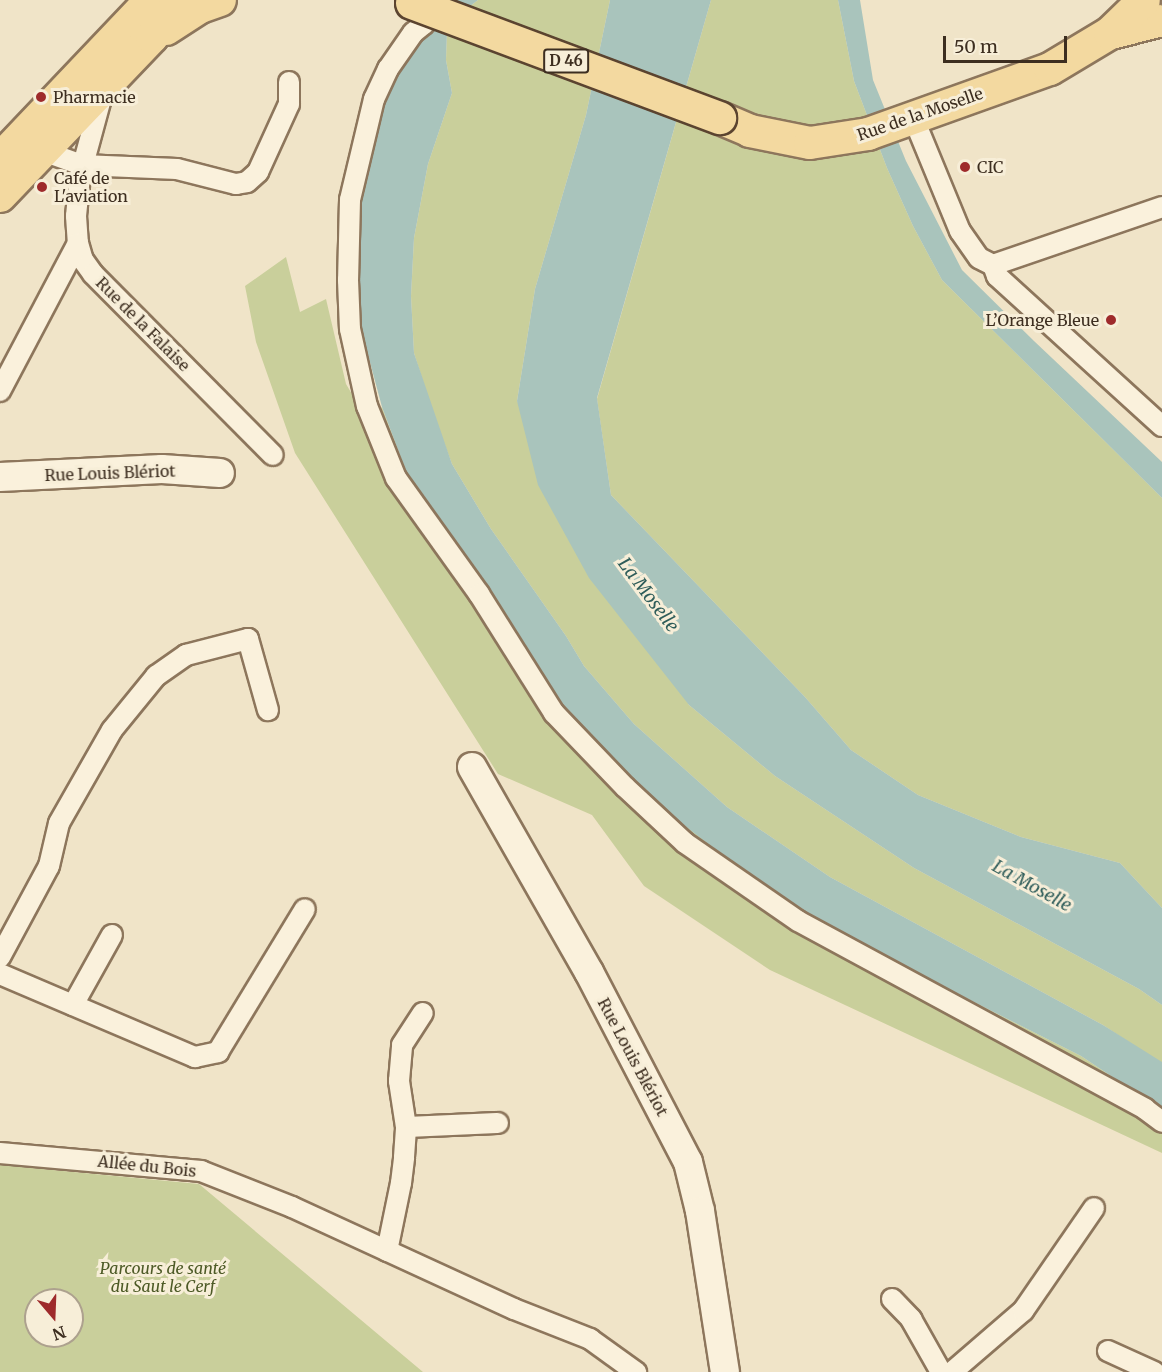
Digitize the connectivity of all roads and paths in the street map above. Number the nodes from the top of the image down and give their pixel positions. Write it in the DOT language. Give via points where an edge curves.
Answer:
graph roads {
  1 [pos="220,0"];
  2 [pos="418,1"];
  3 [pos="163,9"];
  4 [pos="1154,11"];
  5 [pos="290,82"];
  6 [pos="104,89"];
  7 [pos="907,119"];
  8 [pos="43,151"];
  9 [pos="0,159"];
  10 [pos="82,165"];
  11 [pos="0,196"];
  12 [pos="1162,207"];
  13 [pos="78,243"];
  14 [pos="993,265"];
  15 [pos="0,392"];
  16 [pos="1162,426"];
  17 [pos="273,454"];
  18 [pos="220,472"];
  19 [pos="0,477"];
  20 [pos="268,710"];
  21 [pos="472,767"];
  22 [pos="305,909"];
  23 [pos="112,935"];
  24 [pos="0,957"];
  25 [pos="0,974"];
  26 [pos="74,1005"];
  27 [pos="423,1013"];
  28 [pos="1162,1122"];
  29 [pos="498,1123"];
  30 [pos="406,1127"];
  31 [pos="0,1153"];
  32 [pos="1094,1208"];
  33 [pos="387,1251"];
  34 [pos="892,1299"];
  35 [pos="1108,1351"];
  36 [pos="636,1372"];
  37 [pos="725,1372"];
  38 [pos="941,1372"];
  39 [pos="952,1372"];
  40 [pos="1154,1372"];
  1 -- 3 [label="main road" via="188,14"];
  2 -- 7 [label="main road, Rue de la Moselle / D 46, bridge" via="750,131 810,143 868,134"];
  2 -- 28 [label="street" via="424,24 388,69 374,99 350,200 350,329 367,406 396,478 479,594 554,714 685,843 798,921 1145,1109"];
  3 -- 6 [label="main road"];
  3 -- 9 [label="main road"];
  4 -- 7 [label="main road, Rue de la Moselle" via="1050,69"];
  5 -- 10 [label="street" via="289,104 258,172 247,182 236,184 177,169"];
  6 -- 8 [label="main road"];
  6 -- 10 [label="street, Rue de la Falaise"];
  7 -- 14 [label="street" via="960,231 979,258"];
  8 -- 10 [label="street"];
  8 -- 11 [label="main road"];
  10 -- 13 [label="street, Rue de la Falaise" via="76,216"];
  12 -- 14 [label="street"];
  13 -- 15 [label="street"];
  13 -- 17 [label="street, Rue de la Falaise" via="93,274"];
  14 -- 16 [label="street" via="997,276"];
  18 -- 19 [label="street, Rue Louis Blériot" via="162,469"];
  20 -- 24 [label="street" via="248,639 186,655 156,676 112,729 59,823 49,866"];
  21 -- 37 [label="street, Rue Louis Blériot" via="589,972 688,1162 700,1210"];
  22 -- 26 [label="street" via="219,1052 195,1057"];
  23 -- 26 [label="street"];
  25 -- 26 [label="street"];
  27 -- 30 [label="street" via="402,1045 399,1081"];
  29 -- 30 [label="street"];
  30 -- 33 [label="street" via="401,1184"];
  31 -- 33 [label="street, Allée du Bois" via="201,1171"];
  32 -- 39 [label="street" via="1023,1311"];
  33 -- 36 [label="street, Allée du Bois" via="590,1339"];
  34 -- 38 [label="street" via="910,1319"];
  35 -- 40 [label="street"];
}
